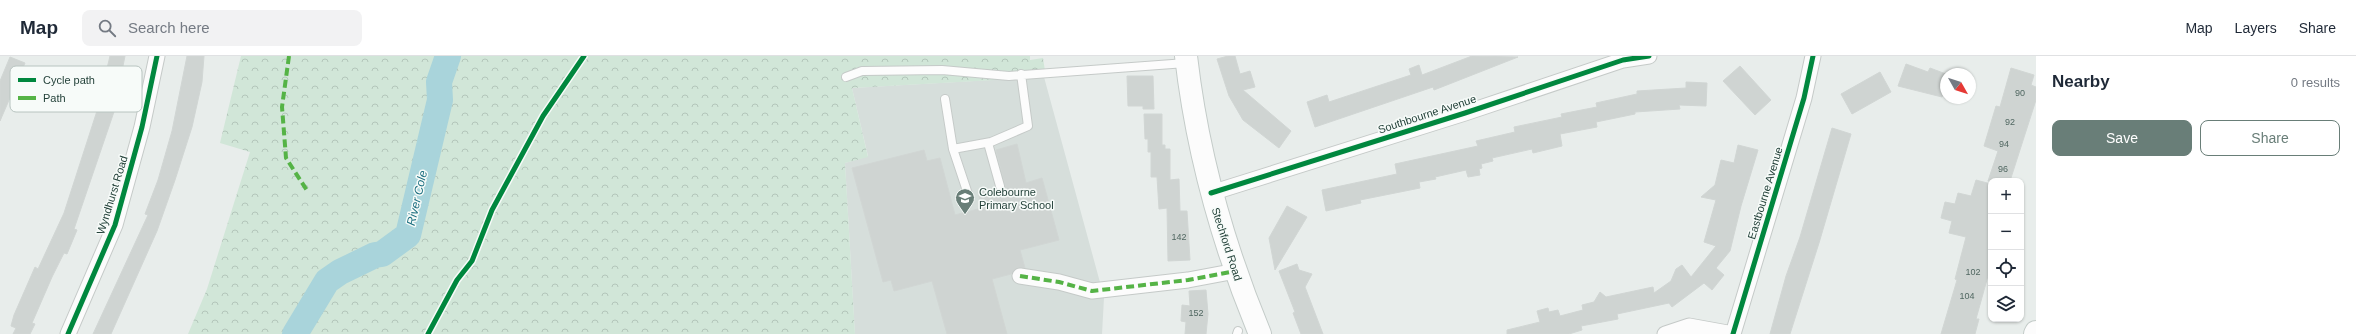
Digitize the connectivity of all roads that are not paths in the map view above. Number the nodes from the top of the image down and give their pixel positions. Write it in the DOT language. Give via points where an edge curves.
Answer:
graph roads {
  1 [pos="157,56"];
  2 [pos="1649,56"];
  3 [pos="1813,56"];
  4 [pos="1186,59"];
  5 [pos="1021,74"];
  6 [pos="846,77"];
  7 [pos="945,99"];
  8 [pos="988,143"];
  9 [pos="954,149"];
  10 [pos="1000,186"];
  11 [pos="1211,193"];
  12 [pos="970,197"];
  13 [pos="1236,271"];
  14 [pos="1020,276"];
  15 [pos="68,334"];
  16 [pos="1260,334"];
  17 [pos="1665,334"];
  18 [pos="1733,334"];
  1 -- 15 [label="street, Wyndhurst Road" via="142,127 115,225"];
  2 -- 11 [label="street, Southbourne Avenue" via="1623,60 1466,113"];
  3 -- 18 [label="street, Eastbourne Avenue" via="1804,98"];
  4 -- 5 [label="lane"];
  4 -- 11 [label="main road, Stechford Road"];
  5 -- 6 [label="lane" via="1009,76 942,70 862,71"];
  5 -- 8 [label="lane" via="1028,126"];
  7 -- 9 [label="lane"];
  8 -- 9 [label="lane"];
  8 -- 10 [label="lane"];
  9 -- 12 [label="lane"];
  11 -- 13 [label="main road, Stechford Road"];
  13 -- 14 [label="street" via="1188,280 1092,291 1059,282"];
  13 -- 16 [label="main road, Stechford Road"];
  17 -- 18 [label="street" via="1689,326"];
}
